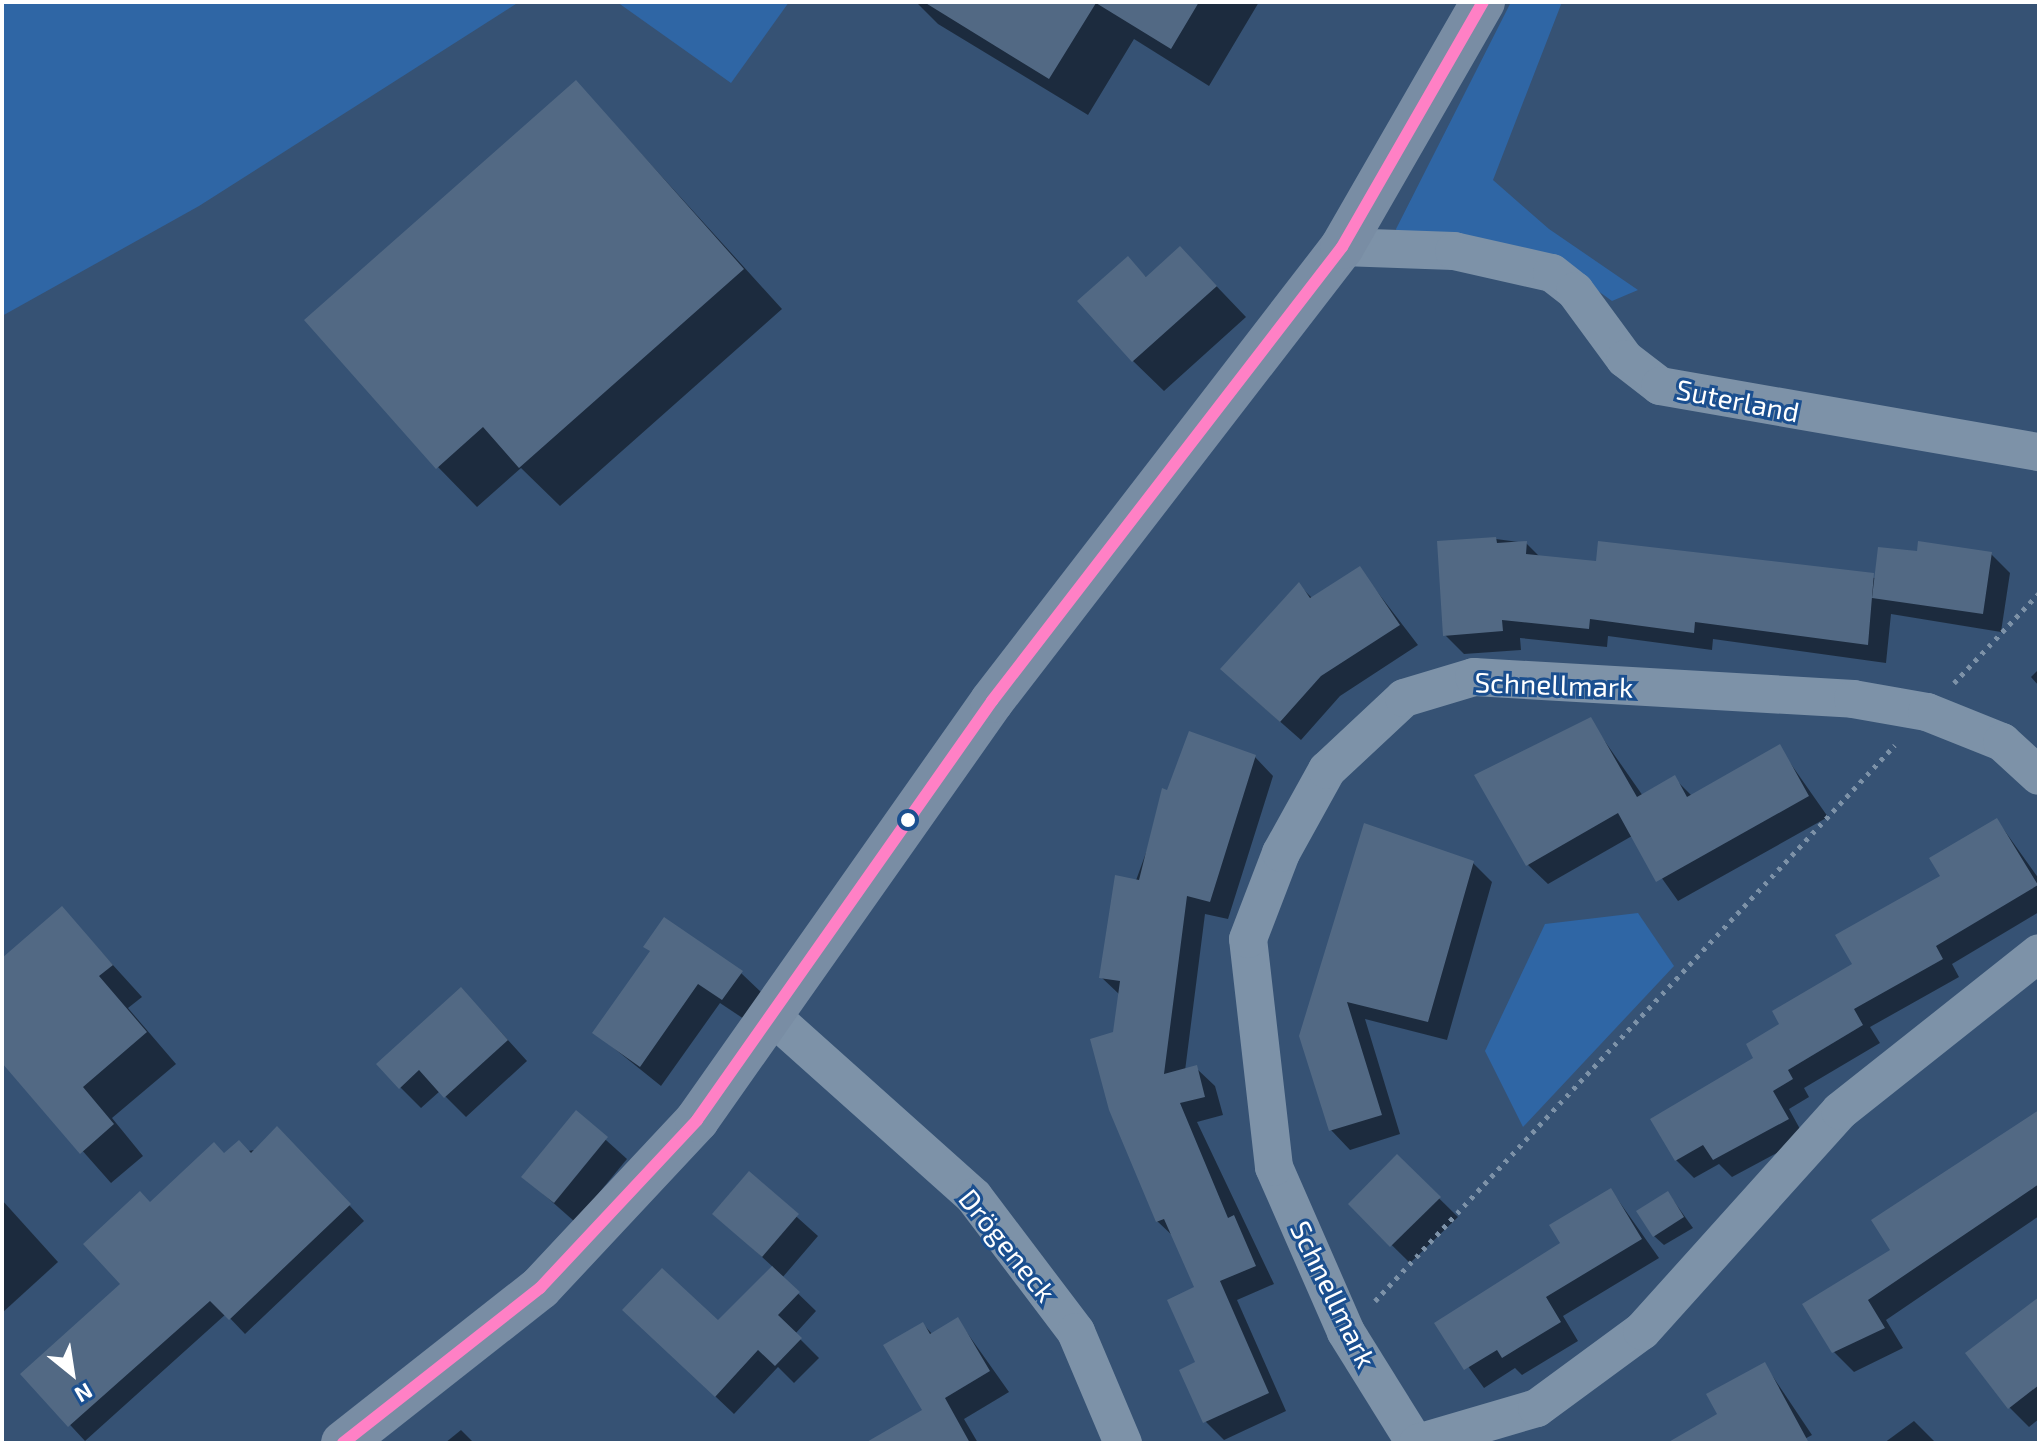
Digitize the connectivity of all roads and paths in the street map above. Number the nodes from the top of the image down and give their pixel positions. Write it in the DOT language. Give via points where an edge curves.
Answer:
graph roads {
  1 [pos="1483,2"];
  2 [pos="1342,247"];
  3 [pos="2039,452"];
  4 [pos="2039,593"];
  5 [pos="1927,712"];
  6 [pos="2039,776"];
  7 [pos="2039,953"];
  8 [pos="774,1018"];
  9 [pos="1346,1332"];
  10 [pos="343,1443"];
  11 [pos="1123,1443"];
  12 [pos="1417,1443"];
  1 -- 2 [label="main road"];
  2 -- 3 [label="street, Suterland" via="1454,251 1552,273 1575,291 1625,359 1660,386"];
  2 -- 8 [label="main road" via="992,701"];
  4 -- 5 [label="path"];
  5 -- 6 [label="street, Schnellmark" via="2002,742"];
  5 -- 9 [label="path"];
  5 -- 9 [label="street, Schnellmark" via="1853,699 1474,677 1404,698 1327,770 1281,853 1248,939 1274,1167"];
  7 -- 12 [label="street, Schnellmark" via="1840,1111 1642,1331 1537,1408"];
  8 -- 10 [label="main road" via="697,1120 540,1288"];
  8 -- 11 [label="street, Drögeneck" via="974,1197 1076,1332"];
  9 -- 12 [label="street, Schnellmark"];
}
